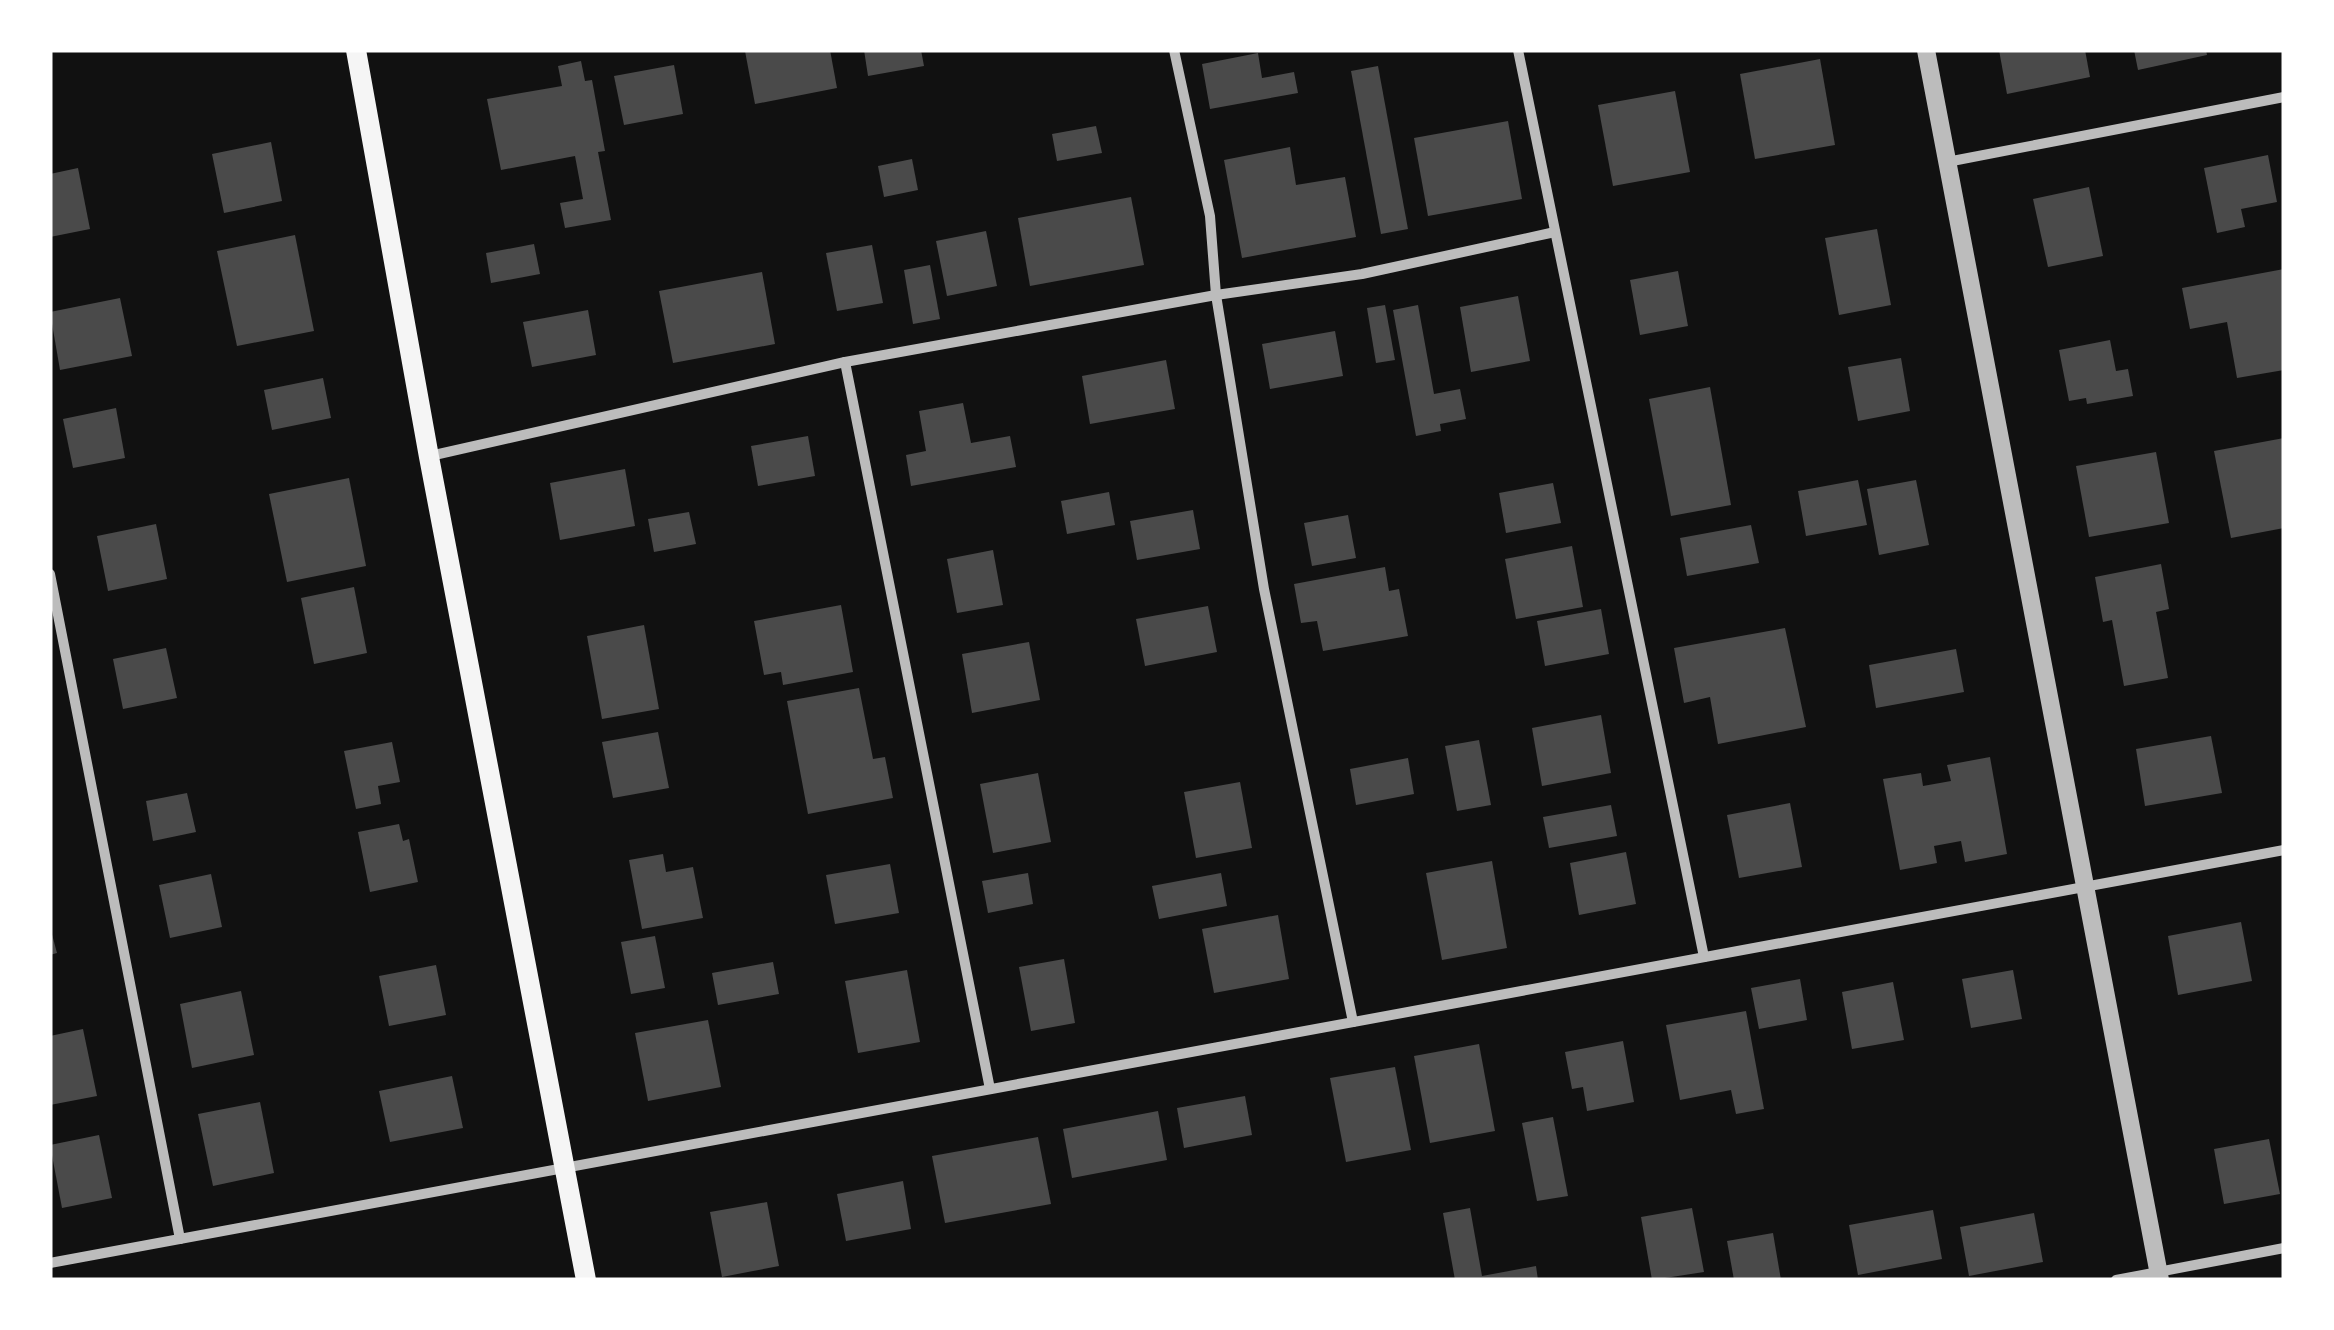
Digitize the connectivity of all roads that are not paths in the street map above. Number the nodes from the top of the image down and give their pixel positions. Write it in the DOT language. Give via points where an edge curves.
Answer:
graph roads {
  1 [pos="356,50"];
  2 [pos="1174,50"];
  3 [pos="1518,50"];
  4 [pos="1926,50"];
  5 [pos="2284,97"];
  6 [pos="1948,162"];
  7 [pos="1556,232"];
  8 [pos="1216,295"];
  9 [pos="845,362"];
  10 [pos="429,456"];
  11 [pos="50,574"];
  12 [pos="2284,850"];
  13 [pos="2085,886"];
  14 [pos="1704,957"];
  15 [pos="1353,1022"];
  16 [pos="990,1089"];
  17 [pos="564,1168"];
  18 [pos="180,1239"];
  19 [pos="2284,1248"];
  20 [pos="50,1263"];
  21 [pos="2159,1276"];
  22 [pos="586,1280"];
  23 [pos="2116,1280"];
  1 -- 10 [label="main road"];
  2 -- 8 [label="street" via="1210,216"];
  3 -- 7 [label="street"];
  4 -- 6 [label="street"];
  5 -- 6 [label="street"];
  6 -- 13 [label="street"];
  7 -- 8 [label="street" via="1362,274"];
  7 -- 14 [label="street"];
  8 -- 9 [label="street"];
  8 -- 15 [label="street" via="1264,589"];
  9 -- 10 [label="street"];
  9 -- 16 [label="street"];
  10 -- 17 [label="main road"];
  11 -- 18 [label="street"];
  12 -- 13 [label="street"];
  13 -- 14 [label="street"];
  13 -- 21 [label="street"];
  14 -- 15 [label="street"];
  15 -- 16 [label="street"];
  16 -- 17 [label="street"];
  17 -- 18 [label="street"];
  17 -- 22 [label="main road"];
  18 -- 20 [label="street"];
  19 -- 21 [label="street"];
  21 -- 23 [label="street"];
}
